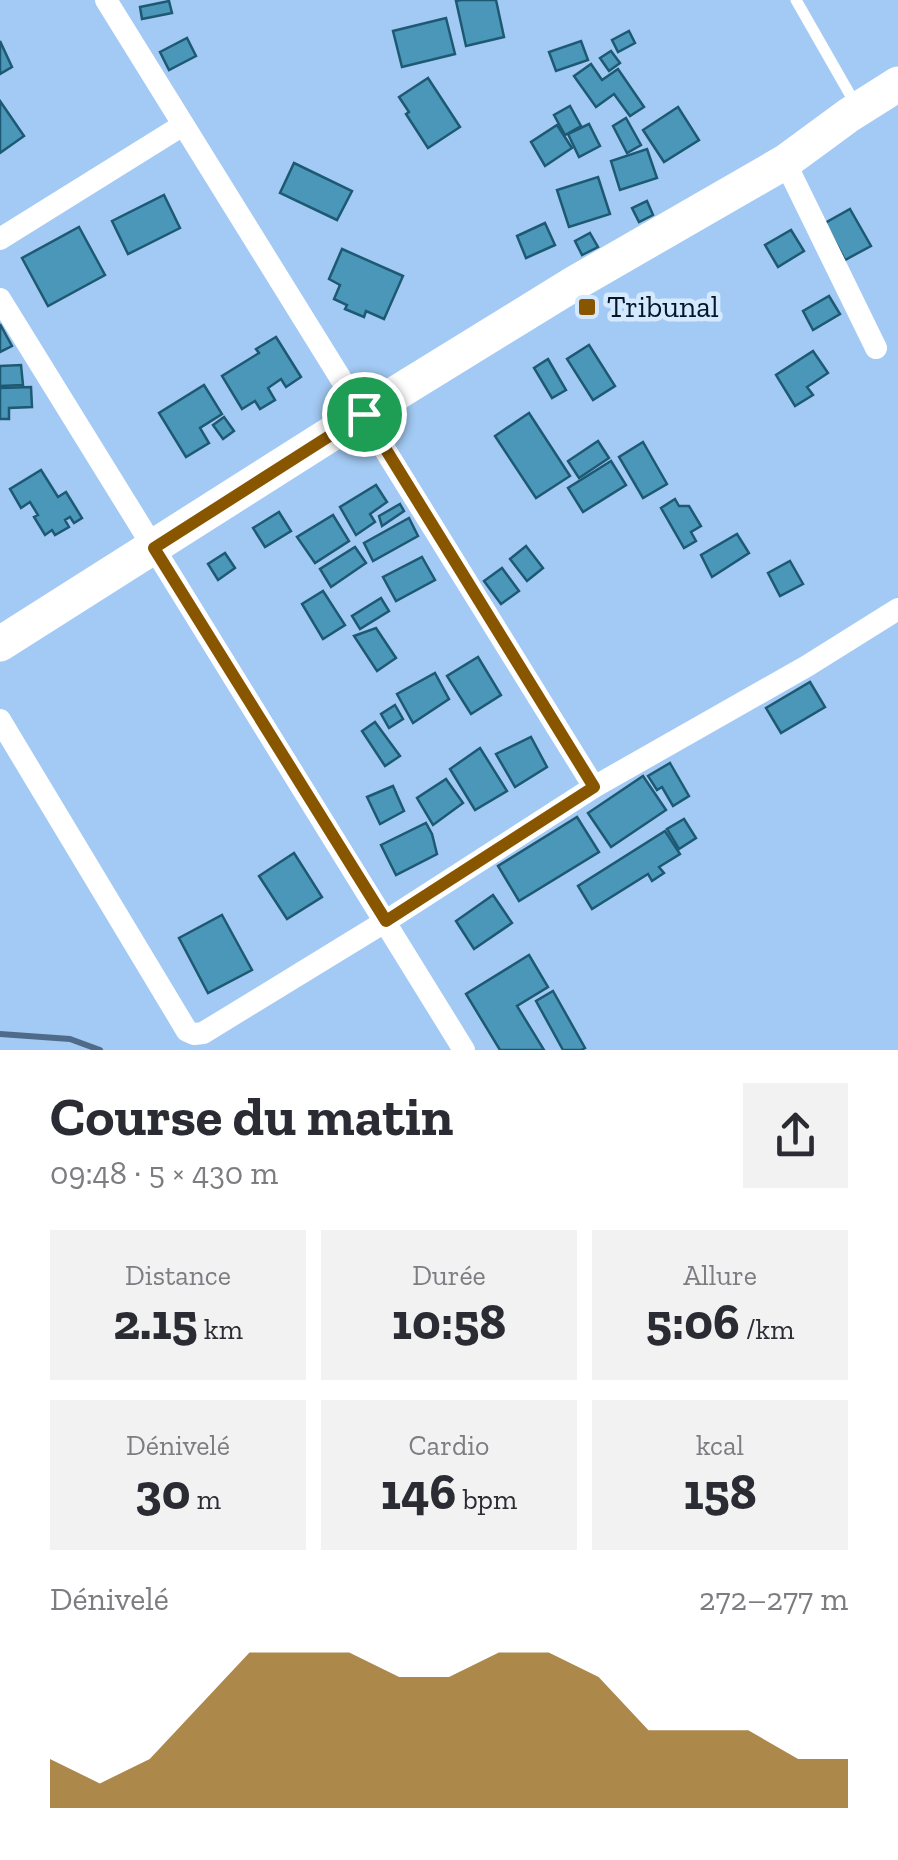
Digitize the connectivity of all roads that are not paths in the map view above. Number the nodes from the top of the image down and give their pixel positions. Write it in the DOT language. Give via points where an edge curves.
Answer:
graph roads {
  1 [pos="106,0"];
  2 [pos="796,0"];
  3 [pos="898,84"];
  4 [pos="858,109"];
  5 [pos="183,125"];
  6 [pos="785,162"];
  7 [pos="0,239"];
  8 [pos="0,299"];
  9 [pos="876,348"];
  10 [pos="364,414"];
  11 [pos="154,548"];
  12 [pos="898,609"];
  13 [pos="0,644"];
  14 [pos="0,720"];
  15 [pos="594,787"];
  16 [pos="386,921"];
  17 [pos="464,1050"];
  1 -- 5 [label="street"];
  2 -- 4 [label="lane"];
  3 -- 4 [label="main road"];
  4 -- 6 [label="main road"];
  5 -- 7 [label="street"];
  5 -- 10 [label="street"];
  6 -- 9 [label="street"];
  6 -- 10 [label="main road"];
  8 -- 11 [label="street"];
  10 -- 11 [label="main road"];
  10 -- 15 [label="street"];
  11 -- 13 [label="main road"];
  11 -- 16 [label="street"];
  12 -- 15 [label="street"];
  14 -- 16 [label="street" via="194,1034"];
  15 -- 16 [label="street"];
  16 -- 17 [label="street"];
}
